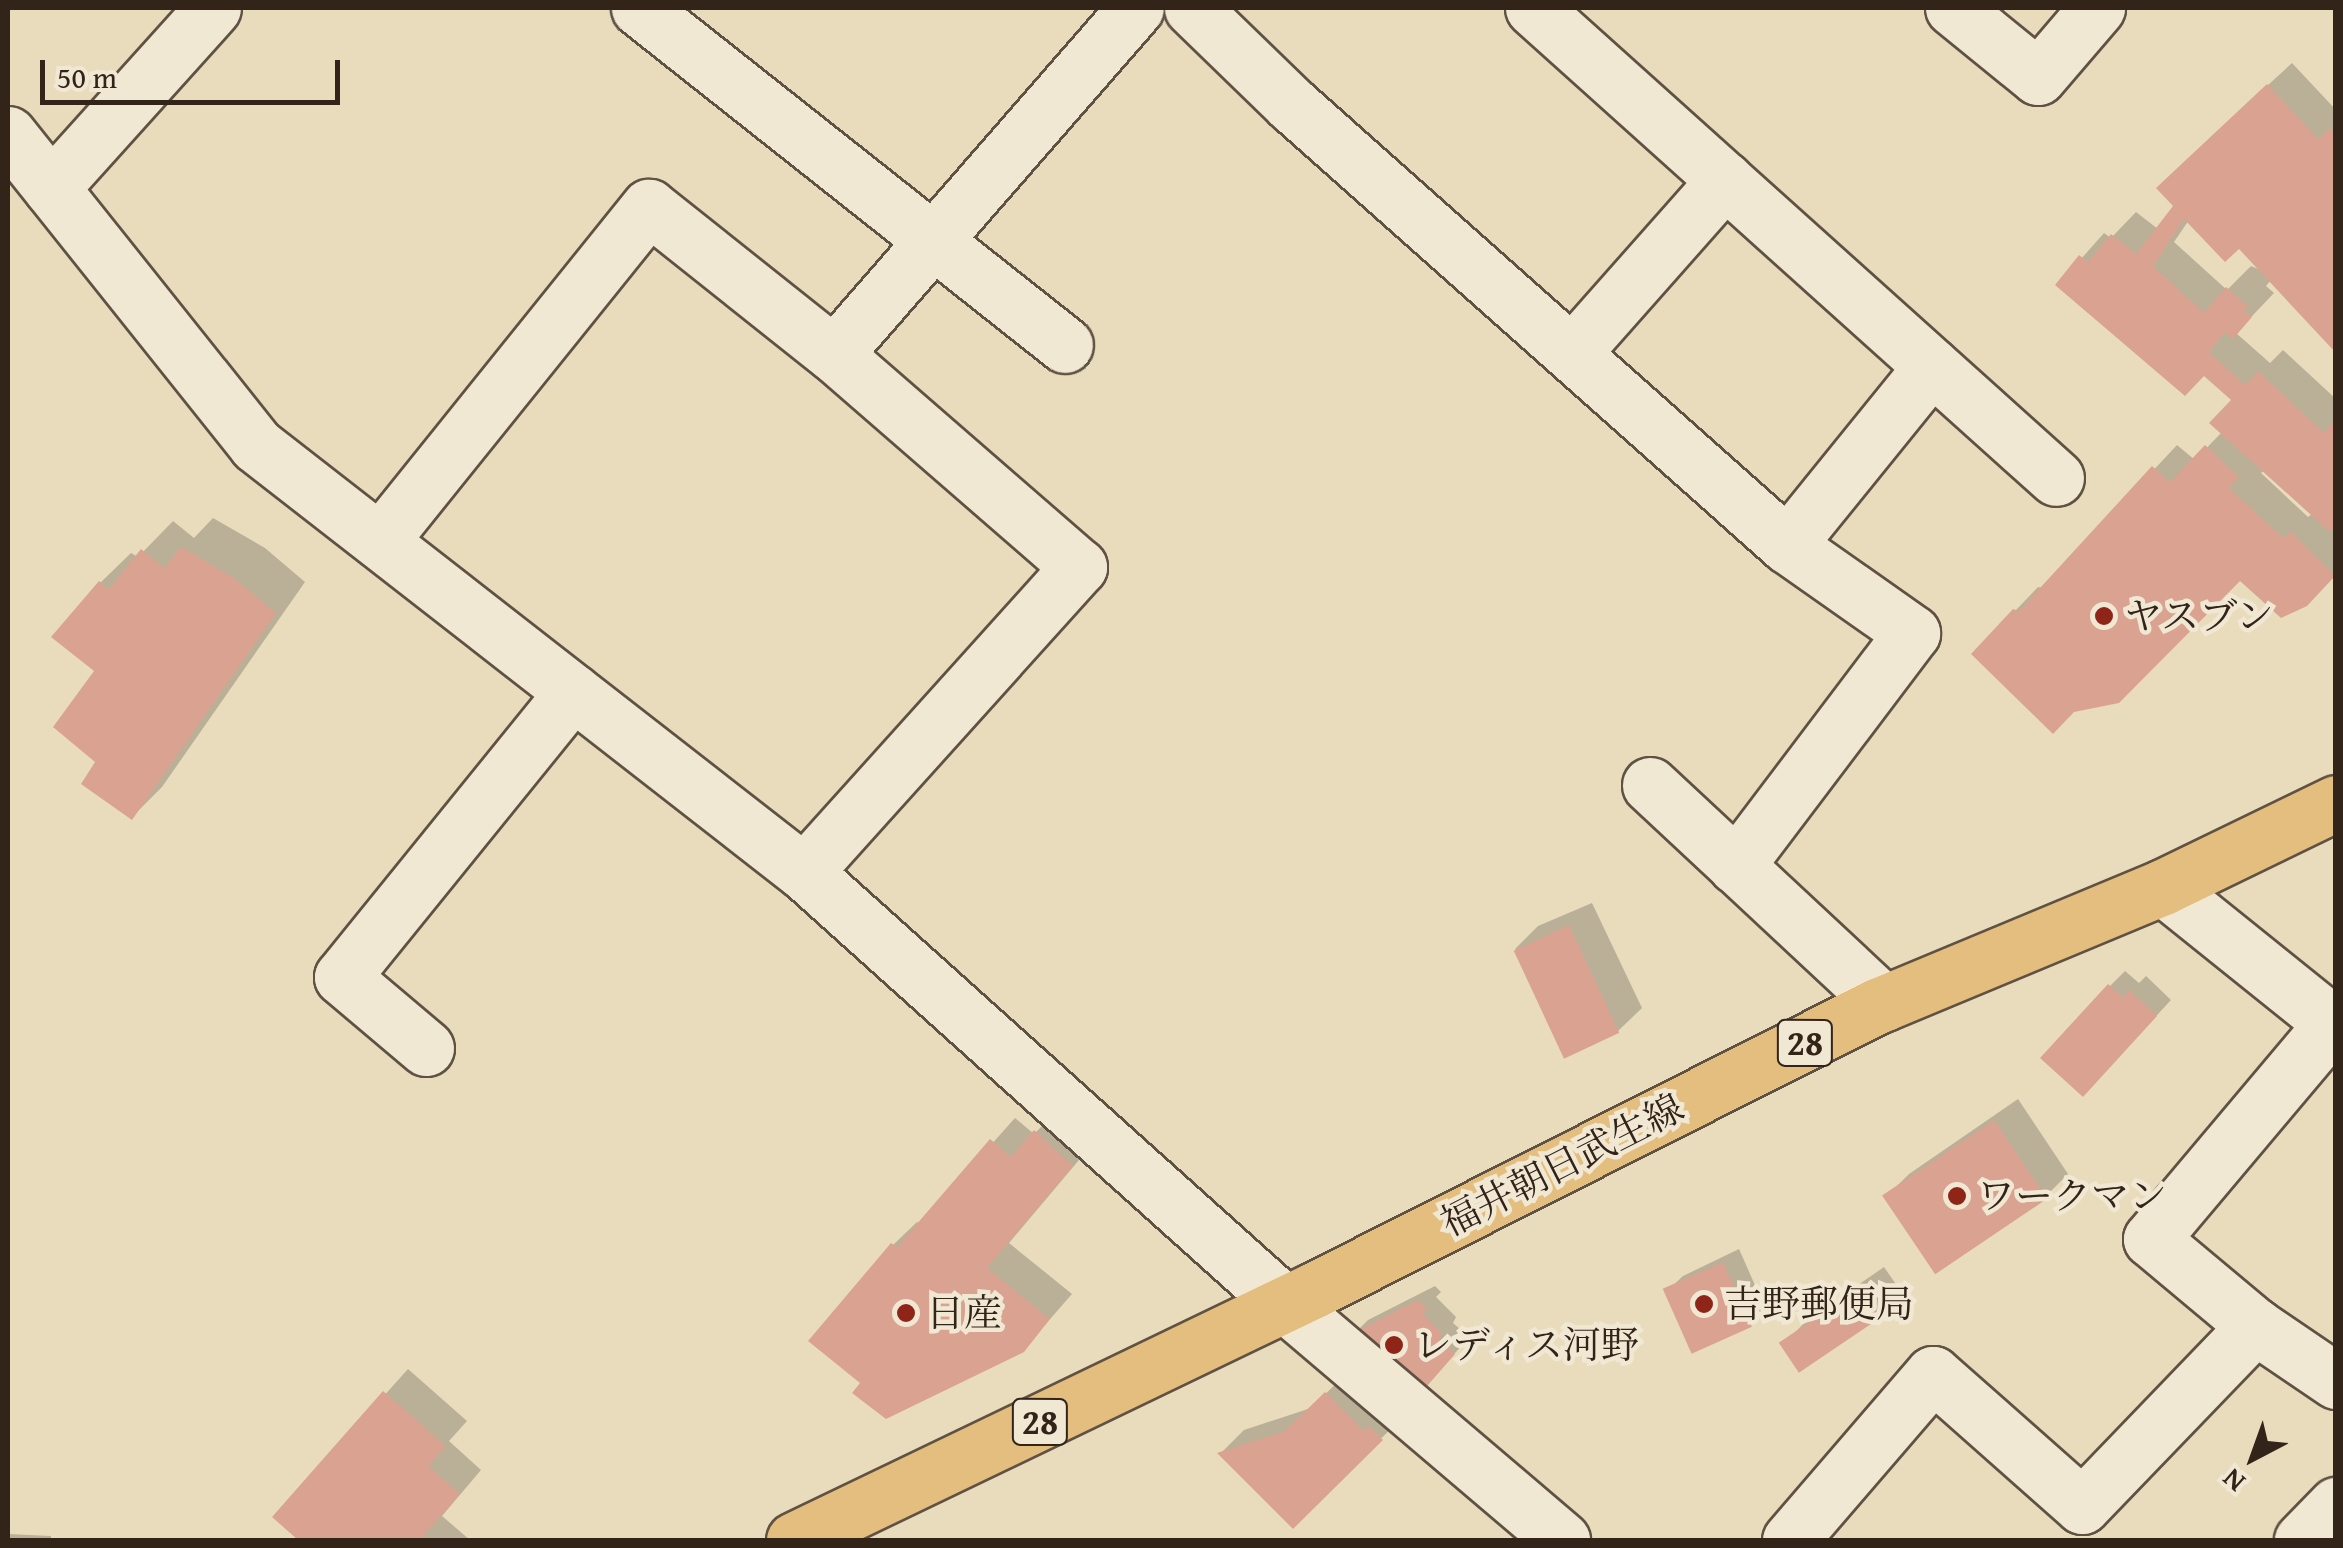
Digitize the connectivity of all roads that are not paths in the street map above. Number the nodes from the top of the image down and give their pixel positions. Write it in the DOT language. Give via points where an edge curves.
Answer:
graph roads {
  1 [pos="214,8"];
  2 [pos="639,8"];
  3 [pos="1136,8"];
  4 [pos="1192,8"];
  5 [pos="1534,8"];
  6 [pos="1953,8"];
  7 [pos="2098,8"];
  8 [pos="8,134"];
  9 [pos="1725,180"];
  10 [pos="52,188"];
  11 [pos="935,238"];
  12 [pos="1065,345"];
  13 [pos="1572,352"];
  14 [pos="834,354"];
  15 [pos="1932,366"];
  16 [pos="2056,478"];
  17 [pos="380,541"];
  18 [pos="1787,544"];
  19 [pos="573,692"];
  20 [pos="1650,785"];
  21 [pos="2336,803"];
  22 [pos="1736,866"];
  23 [pos="804,872"];
  24 [pos="2163,887"];
  25 [pos="1884,1003"];
  26 [pos="2334,1025"];
  27 [pos="426,1048"];
  28 [pos="1285,1304"];
  29 [pos="2255,1326"];
  30 [pos="2336,1381"];
  31 [pos="2336,1505"];
  32 [pos="794,1540"];
  33 [pos="1562,1540"];
  34 [pos="1790,1540"];
  35 [pos="2302,1540"];
  1 -- 10 [label="street"];
  2 -- 11 [label="street"];
  3 -- 11 [label="street"];
  4 -- 13 [label="street"];
  5 -- 9 [label="street"];
  6 -- 7 [label="street" via="2038,77"];
  8 -- 10 [label="street"];
  9 -- 13 [label="street"];
  9 -- 15 [label="street"];
  10 -- 17 [label="street" via="256,444"];
  11 -- 12 [label="street"];
  11 -- 14 [label="street"];
  13 -- 18 [label="street"];
  14 -- 17 [label="street" via="649,207"];
  14 -- 23 [label="street" via="1079,567"];
  15 -- 16 [label="street"];
  15 -- 18 [label="street"];
  17 -- 19 [label="street"];
  18 -- 22 [label="street" via="1912,633"];
  19 -- 23 [label="street"];
  19 -- 27 [label="street" via="342,976"];
  20 -- 22 [label="street"];
  21 -- 24 [label="main road, 福井朝日武生線 / 28"];
  22 -- 25 [label="street"];
  23 -- 28 [label="street"];
  24 -- 25 [label="main road, 福井朝日武生線 / 28"];
  24 -- 26 [label="street"];
  25 -- 28 [label="main road, 福井朝日武生線 / 28"];
  26 -- 29 [label="street" via="2152,1239"];
  28 -- 32 [label="main road, 福井朝日武生線 / 28"];
  28 -- 33 [label="street"];
  29 -- 30 [label="street"];
  29 -- 34 [label="street" via="2082,1506 1933,1374"];
  31 -- 35 [label="street"];
}
